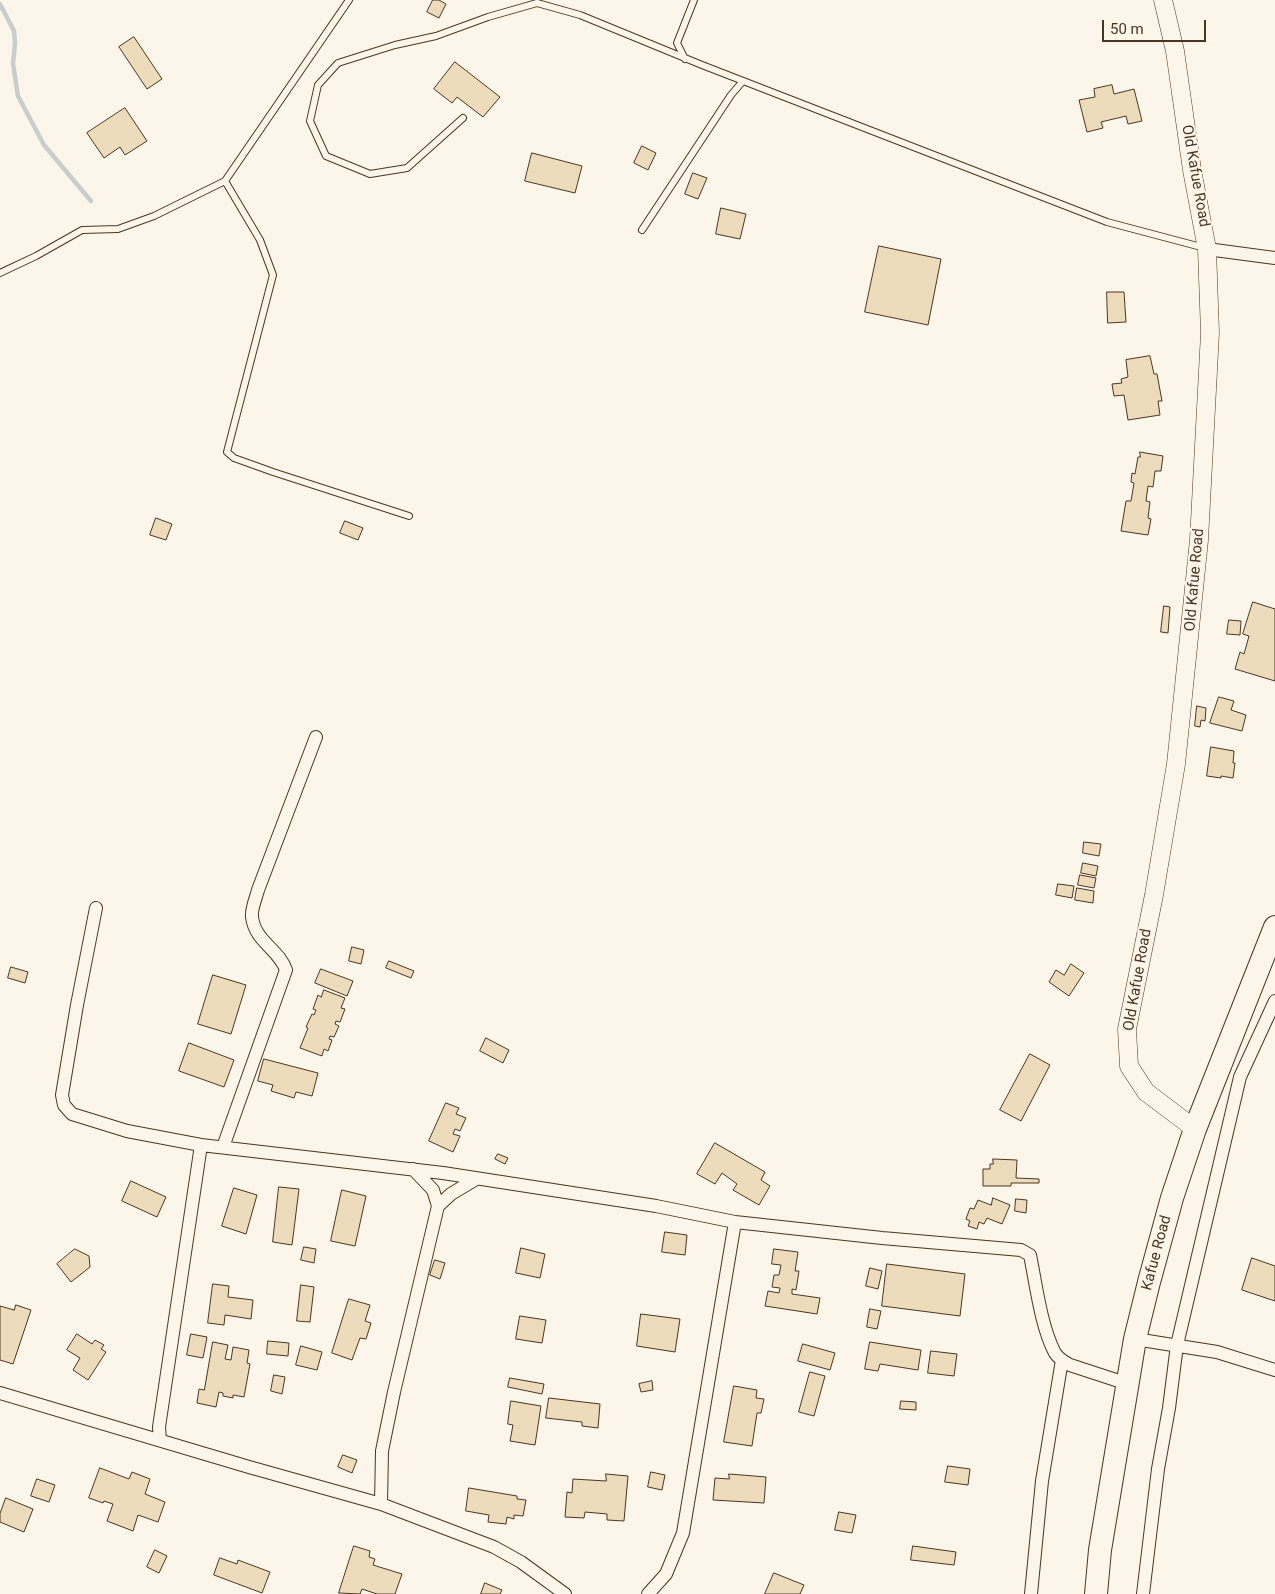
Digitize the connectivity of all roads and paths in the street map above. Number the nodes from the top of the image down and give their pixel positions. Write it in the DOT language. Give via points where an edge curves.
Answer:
graph roads {
  1 [pos="349,0"];
  2 [pos="694,0"];
  3 [pos="1163,0"];
  4 [pos="686,58"];
  5 [pos="743,81"];
  6 [pos="463,118"];
  7 [pos="225,181"];
  8 [pos="642,230"];
  9 [pos="1207,249"];
  10 [pos="1275,258"];
  11 [pos="0,273"];
  12 [pos="409,516"];
  13 [pos="316,737"];
  14 [pos="96,908"];
  15 [pos="1275,928"];
  16 [pos="1275,1001"];
  17 [pos="1195,1129"];
  18 [pos="200,1145"];
  19 [pos="223,1147"];
  20 [pos="413,1169"];
  21 [pos="476,1179"];
  22 [pos="438,1206"];
  23 [pos="734,1222"];
  24 [pos="1135,1339"];
  25 [pos="1177,1345"];
  26 [pos="1062,1360"];
  27 [pos="1275,1370"];
  28 [pos="1128,1384"];
  29 [pos="0,1393"];
  30 [pos="160,1440"];
  31 [pos="380,1504"];
  32 [pos="565,1594"];
  33 [pos="648,1594"];
  34 [pos="1030,1594"];
  35 [pos="1096,1594"];
  36 [pos="1143,1594"];
  1 -- 7 [label="lane"];
  2 -- 4 [label="lane" via="677,43"];
  3 -- 9 [label="street, Old Kafue Road" via="1175,51"];
  4 -- 5 [label="lane"];
  4 -- 6 [label="lane" via="537,2 436,36 338,63 318,85 310,121 326,156 370,174 407,168"];
  5 -- 8 [label="lane" via="731,94"];
  5 -- 9 [label="lane" via="1107,222"];
  7 -- 11 [label="lane" via="154,216 118,229 82,230"];
  7 -- 12 [label="lane" via="260,240 273,276 227,452 234,458 273,472"];
  9 -- 10 [label="street"];
  9 -- 17 [label="street, Old Kafue Road" via="1210,332 1198,549 1176,764 1127,1029 1129,1066 1146,1092"];
  13 -- 19 [label="street" via="258,890 252,916 260,938 283,960 286,970"];
  14 -- 18 [label="street" via="76,1005 62,1095 64,1106 72,1114 127,1131"];
  15 -- 17 [label="highway, Kafue Road"];
  16 -- 25 [label="street" via="1240,1077"];
  17 -- 24 [label="highway, Kafue Road" via="1172,1198"];
  18 -- 19 [label="street"];
  18 -- 30 [label="street" via="159,1427"];
  19 -- 20 [label="street"];
  20 -- 21 [label="street"];
  20 -- 22 [label="street" via="433,1190"];
  21 -- 22 [label="street"];
  21 -- 23 [label="street" via="622,1200"];
  22 -- 31 [label="street" via="382,1451"];
  23 -- 26 [label="street" via="1027,1252 1045,1328 1055,1353"];
  23 -- 33 [label="street" via="682,1533 666,1574"];
  24 -- 25 [label="street"];
  24 -- 28 [label="highway, Kafue Road"];
  25 -- 27 [label="street" via="1216,1352"];
  25 -- 36 [label="street"];
  26 -- 28 [label="street"];
  26 -- 34 [label="street" via="1042,1481"];
  28 -- 35 [label="highway, Kafue Road" via="1100,1550"];
  29 -- 30 [label="street"];
  30 -- 31 [label="street"];
  31 -- 32 [label="street" via="494,1547"];
}
